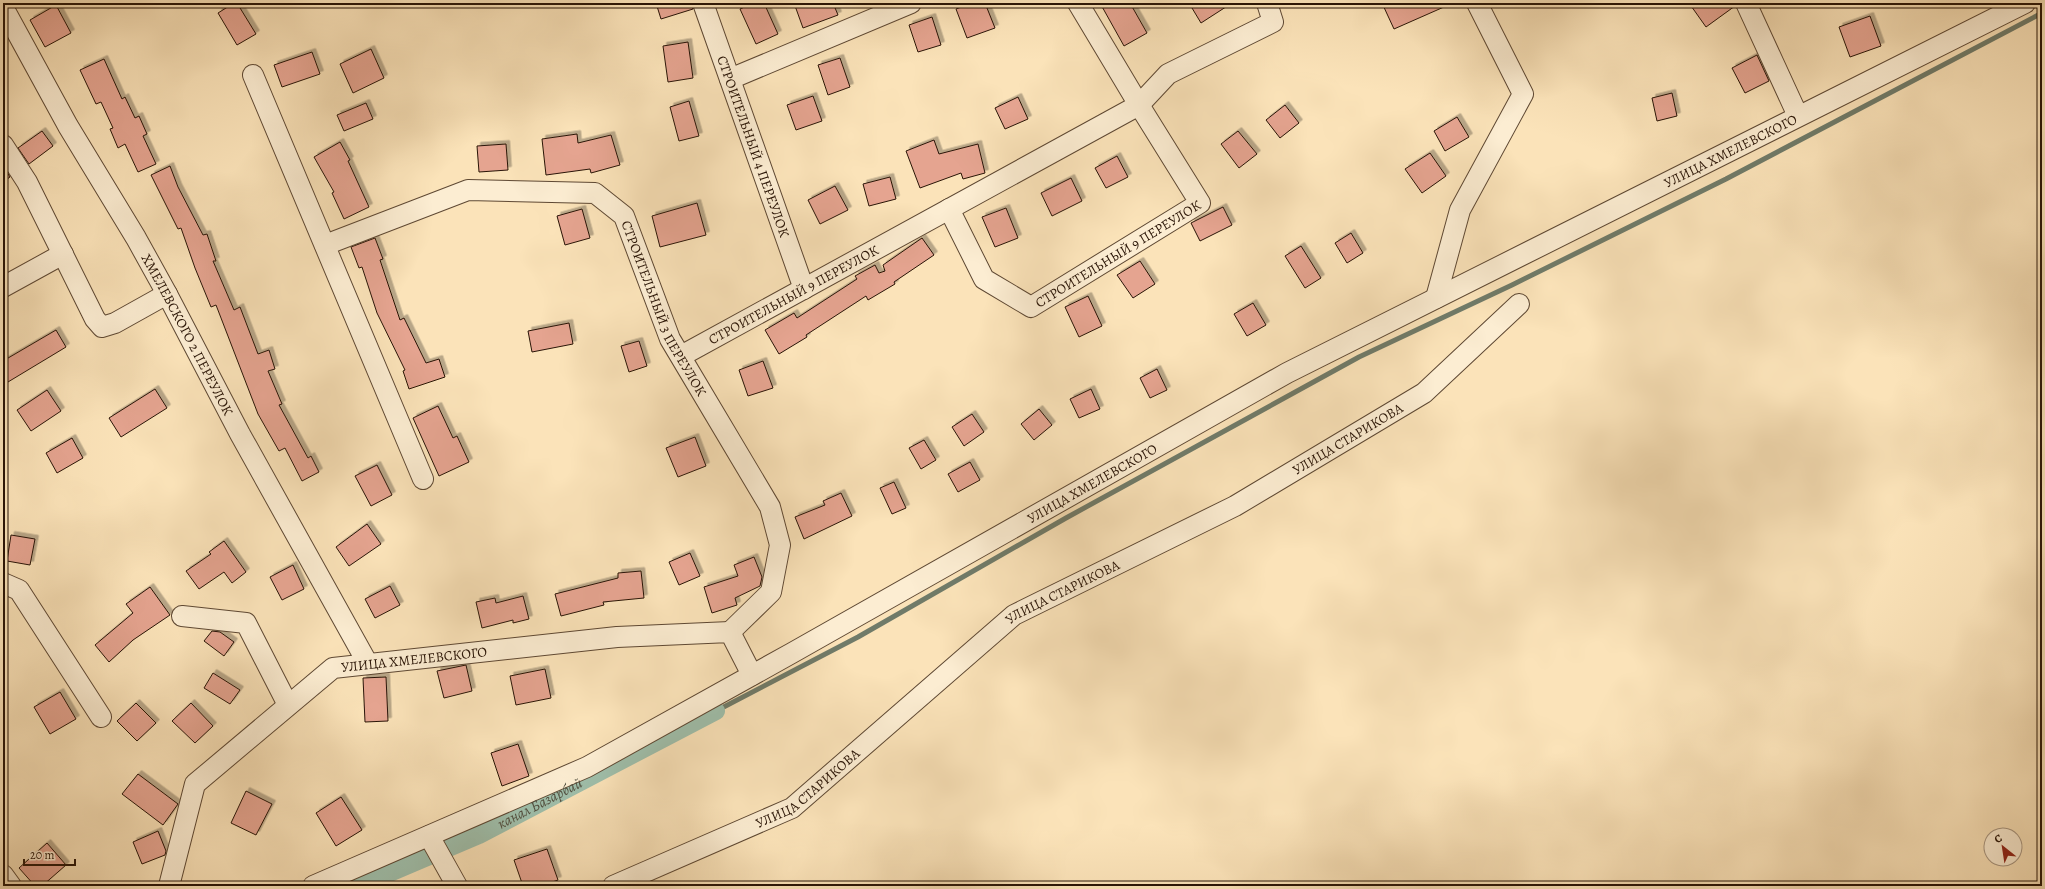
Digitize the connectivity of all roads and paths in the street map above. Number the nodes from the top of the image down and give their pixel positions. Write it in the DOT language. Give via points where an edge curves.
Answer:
graph roads {
  1 [pos="703,3"];
  2 [pos="910,3"];
  3 [pos="1078,3"];
  4 [pos="1267,3"];
  5 [pos="1477,3"];
  6 [pos="1746,3"];
  7 [pos="2025,3"];
  8 [pos="3,8"];
  9 [pos="253,75"];
  10 [pos="730,79"];
  11 [pos="1138,105"];
  12 [pos="1798,116"];
  13 [pos="3,145"];
  14 [pos="949,209"];
  15 [pos="325,245"];
  16 [pos="63,254"];
  17 [pos="3,287"];
  18 [pos="804,289"];
  19 [pos="167,294"];
  20 [pos="1436,298"];
  21 [pos="1519,304"];
  22 [pos="681,356"];
  23 [pos="423,479"];
  24 [pos="3,583"];
  25 [pos="182,616"];
  26 [pos="730,632"];
  27 [pos="368,664"];
  28 [pos="752,675"];
  29 [pos="288,705"];
  30 [pos="101,718"];
  31 [pos="429,836"];
  32 [pos="3,875"];
  33 [pos="11,886"];
  34 [pos="169,886"];
  35 [pos="313,886"];
  36 [pos="457,886"];
  37 [pos="614,886"];
  1 -- 10 [label="street, СТРОИТЕЛЬНЫЙ 4 ПЕРЕУЛОК"];
  2 -- 10 [label="street"];
  3 -- 11 [label="street"];
  4 -- 11 [label="street, СТРОИТЕЛЬНЫЙ 9 ПЕРЕУЛОК" via="1273,22 1168,74"];
  5 -- 20 [label="street" via="1523,94 1460,210"];
  6 -- 12 [label="street"];
  7 -- 12 [label="street, УЛИЦА ХМЕЛЕВСКОГО"];
  8 -- 19 [label="street, ХМЕЛЕВСКОГО 2 ПЕРЕУЛОК" via="68,126"];
  9 -- 15 [label="street"];
  10 -- 18 [label="street, СТРОИТЕЛЬНЫЙ 4 ПЕРЕУЛОК"];
  11 -- 14 [label="street, СТРОИТЕЛЬНЫЙ 9 ПЕРЕУЛОК"];
  11 -- 14 [label="street, СТРОИТЕЛЬНЫЙ 9 ПЕРЕУЛОК" via="1200,203 1031,307 984,279"];
  12 -- 20 [label="street, УЛИЦА ХМЕЛЕВСКОГО"];
  13 -- 16 [label="street" via="27,182"];
  14 -- 18 [label="street, СТРОИТЕЛЬНЫЙ 9 ПЕРЕУЛОК"];
  15 -- 22 [label="street, СТРОИТЕЛЬНЫЙ 3 ПЕРЕУЛОК" via="468,190 595,193 624,216 670,339"];
  15 -- 23 [label="street"];
  16 -- 17 [label="street"];
  16 -- 19 [label="street" via="95,319 102,327 115,323"];
  18 -- 22 [label="street, СТРОИТЕЛЬНЫЙ 9 ПЕРЕУЛОК"];
  19 -- 27 [label="street, ХМЕЛЕВСКОГО 2 ПЕРЕУЛОК" via="240,434"];
  20 -- 28 [label="street, УЛИЦА ХМЕЛЕВСКОГО" via="1287,373"];
  21 -- 37 [label="street, УЛИЦА СТАРИКОВА" via="1424,393 1235,506 1014,615 792,808"];
  22 -- 26 [label="street, СТРОИТЕЛЬНЫЙ 3 ПЕРЕУЛОК" via="770,507 780,545 771,592"];
  24 -- 30 [label="street" via="19,590"];
  25 -- 29 [label="street" via="246,623"];
  26 -- 27 [label="street, УЛИЦА ХМЕЛЕВСКОГО" via="617,637"];
  26 -- 28 [label="street"];
  27 -- 29 [label="street, УЛИЦА ХМЕЛЕВСКОГО" via="332,668"];
  28 -- 31 [label="street, УЛИЦА ХМЕЛЕВСКОГО" via="587,767"];
  29 -- 34 [label="street, УЛИЦА ХМЕЛЕВСКОГО" via="195,784"];
  31 -- 35 [label="street, УЛИЦА ХМЕЛЕВСКОГО"];
  31 -- 36 [label="street"];
  32 -- 33 [label="street"];
}
